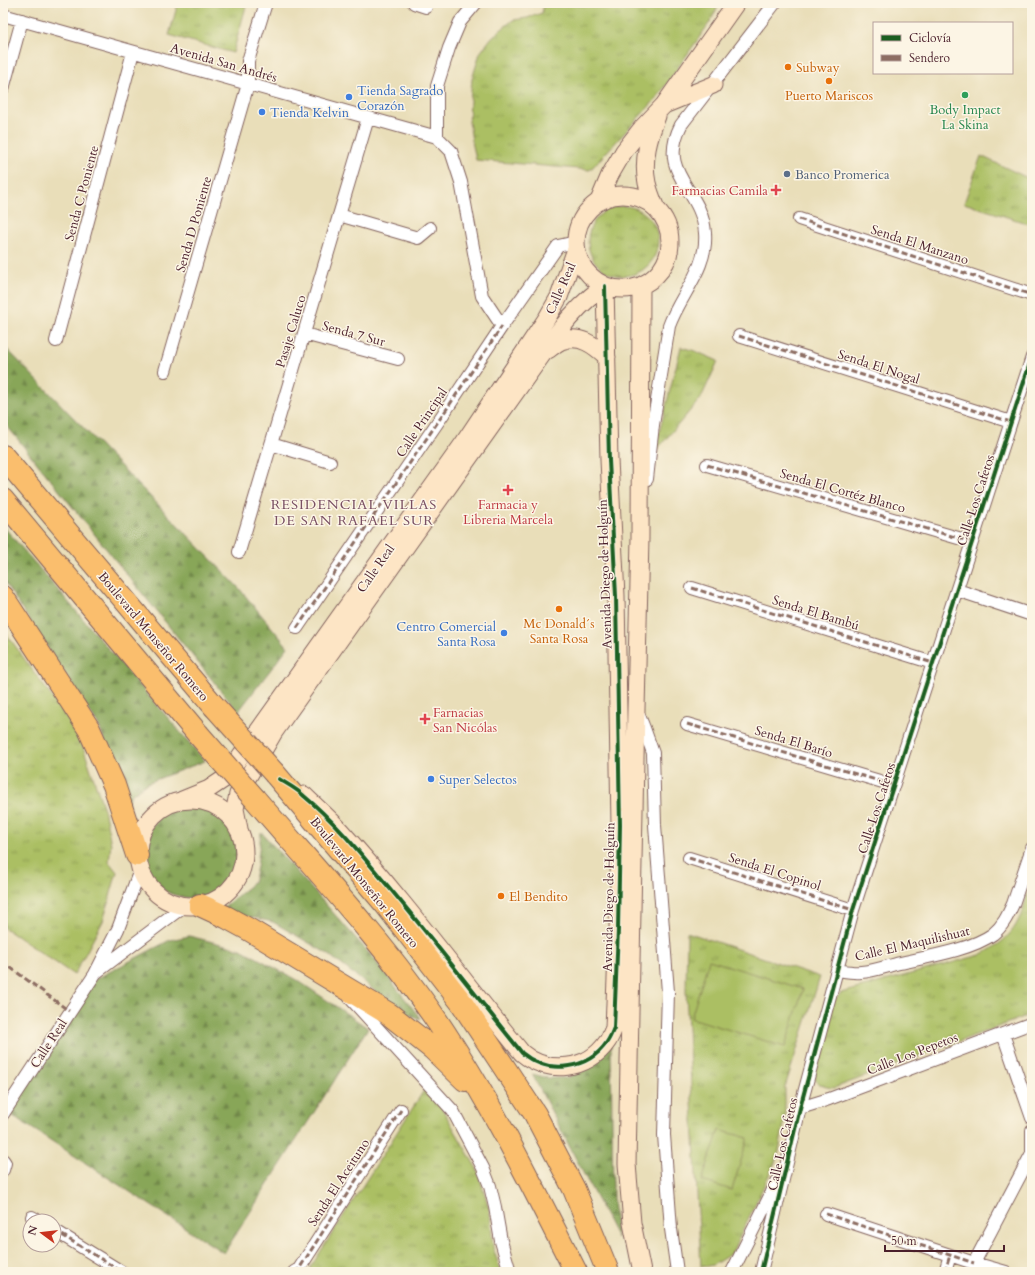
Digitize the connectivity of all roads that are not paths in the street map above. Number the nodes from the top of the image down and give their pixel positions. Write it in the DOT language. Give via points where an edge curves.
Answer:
graph roads {
  1 [pos="266,3"];
  2 [pos="414,3"];
  3 [pos="476,3"];
  4 [pos="775,3"];
  5 [pos="736,4"];
  6 [pos="426,6"];
  7 [pos="3,15"];
  8 [pos="22,20"];
  9 [pos="133,52"];
  10 [pos="248,84"];
  11 [pos="713,85"];
  12 [pos="3,89"];
  13 [pos="662,107"];
  14 [pos="368,118"];
  15 [pos="437,137"];
  16 [pos="600,201"];
  17 [pos="655,206"];
  18 [pos="339,215"];
  19 [pos="799,219"];
  20 [pos="430,228"];
  21 [pos="576,246"];
  22 [pos="604,286"];
  23 [pos="641,286"];
  24 [pos="1032,295"];
  25 [pos="502,326"];
  26 [pos="304,334"];
  27 [pos="739,336"];
  28 [pos="56,341"];
  29 [pos="542,355"];
  30 [pos="607,357"];
  31 [pos="1032,357"];
  32 [pos="398,359"];
  33 [pos="165,371"];
  34 [pos="1011,422"];
  35 [pos="271,444"];
  36 [pos="3,456"];
  37 [pos="330,462"];
  38 [pos="707,465"];
  39 [pos="3,500"];
  40 [pos="640,538"];
  41 [pos="972,542"];
  42 [pos="238,552"];
  43 [pos="692,588"];
  44 [pos="956,590"];
  45 [pos="3,597"];
  46 [pos="1032,615"];
  47 [pos="297,628"];
  48 [pos="933,663"];
  49 [pos="636,709"];
  50 [pos="687,724"];
  51 [pos="277,776"];
  52 [pos="893,785"];
  53 [pos="182,800"];
  54 [pos="239,829"];
  55 [pos="1032,848"];
  56 [pos="689,858"];
  57 [pos="139,862"];
  58 [pos="192,906"];
  59 [pos="853,910"];
  60 [pos="837,970"];
  61 [pos="95,974"];
  62 [pos="336,982"];
  63 [pos="1032,1023"];
  64 [pos="1003,1034"];
  65 [pos="800,1108"];
  66 [pos="401,1110"];
  67 [pos="3,1114"];
  68 [pos="1032,1118"];
  69 [pos="499,1124"];
  70 [pos="1032,1130"];
  71 [pos="789,1159"];
  72 [pos="3,1160"];
  73 [pos="3,1170"];
  74 [pos="826,1214"];
  75 [pos="554,1228"];
  76 [pos="62,1235"];
  77 [pos="950,1255"];
  78 [pos="974,1263"];
  79 [pos="299,1271"];
  80 [pos="122,1272"];
  81 [pos="510,1272"];
  82 [pos="570,1272"];
  83 [pos="576,1272"];
  84 [pos="608,1272"];
  85 [pos="642,1272"];
  86 [pos="677,1272"];
  87 [pos="732,1272"];
  88 [pos="762,1272"];
  89 [pos="944,1272"];
  90 [pos="1006,1272"];
  1 -- 10 [label="street, Senda D Poniente" via="248,61"];
  2 -- 6 [label="street"];
  3 -- 15 [label="street" via="460,22 437,86"];
  4 -- 11 [label="street"];
  5 -- 13 [label="main road"];
  7 -- 8 [label="street, Avenida San Andrés"];
  8 -- 9 [label="street, Avenida San Andrés"];
  8 -- 12 [label="street"];
  9 -- 10 [label="street, Avenida San Andrés"];
  9 -- 28 [label="street, Senda C Poniente"];
  10 -- 14 [label="street, Avenida San Andrés"];
  10 -- 33 [label="street, Senda D Poniente"];
  11 -- 13 [label="main road"];
  11 -- 40 [label="street" via="681,125 673,149 679,174 701,210 705,246 699,267 669,326 653,425"];
  13 -- 16 [label="main road" via="624,151 610,175"];
  13 -- 17 [label="main road" via="651,132 645,157 647,182"];
  14 -- 15 [label="street, Avenida San Andrés"];
  14 -- 18 [label="street, Pasaje Caluco"];
  15 -- 25 [label="street" via="451,152 461,182 482,296"];
  16 -- 17 [label="main road" via="613,196 627,195"];
  16 -- 21 [label="main road" via="584,216 578,229"];
  17 -- 23 [label="main road" via="667,224 670,246 667,261 659,273"];
  18 -- 20 [label="street" via="418,238"];
  18 -- 26 [label="street, Pasaje Caluco"];
  19 -- 24 [label="street, Senda El Manzano"];
  21 -- 22 [label="main road" via="586,272"];
  21 -- 25 [label="street, Calle Principal" via="558,246"];
  21 -- 53 [label="main road, Calle Real" via="559,297 463,444 224,779 209,789"];
  22 -- 23 [label="main road" via="625,290"];
  22 -- 29 [label="main road, Calle Real" via="586,299 572,314"];
  22 -- 30 [label="main road, Avenida Diego de Holguín"];
  23 -- 40 [label="main road, Avenida Diego de Holguín"];
  25 -- 47 [label="street, Calle Principal"];
  26 -- 32 [label="street, Senda 7 Sur"];
  26 -- 35 [label="street, Pasaje Caluco"];
  27 -- 34 [label="street, Senda El Nogal"];
  29 -- 30 [label="main road" via="560,341 578,339 596,347"];
  29 -- 54 [label="main road, Calle Real" via="274,732 238,794 235,809"];
  30 -- 51 [label="main road, Avenida Diego de Holguín" via="616,596 620,825 614,1028 608,1042 597,1053 574,1066 545,1065 522,1053 397,896 337,826 303,794"];
  31 -- 34 [label="street, Calle Los Cafetos"];
  34 -- 41 [label="street, Calle Los Cafetos"];
  35 -- 37 [label="street"];
  35 -- 42 [label="street, Pasaje Caluco"];
  36 -- 51 [label="highway, Boulevard Monseñor Romero, bridge" via="214,706"];
  38 -- 41 [label="street, Senda El Cortéz Blanco"];
  39 -- 69 [label="highway, bridge" via="198,734 366,928 454,1046"];
  40 -- 49 [label="main road, Avenida Diego de Holguín"];
  41 -- 44 [label="street, Calle Los Cafetos"];
  43 -- 48 [label="street, Senda El Bambú"];
  44 -- 46 [label="street"];
  44 -- 48 [label="street, Calle Los Cafetos"];
  45 -- 57 [label="highway" via="88,730 114,786"];
  48 -- 52 [label="street, Calle Los Cafetos"];
  49 -- 85 [label="main road, Avenida Diego de Holguín" via="626,1164 632,1223"];
  49 -- 86 [label="street" via="653,753 655,825 668,992 664,1135 671,1230"];
  50 -- 52 [label="street, Senda El Barío"];
  51 -- 84 [label="highway, Boulevard Monseñor Romero" via="386,906 461,1002 535,1114 574,1189"];
  52 -- 59 [label="street, Calle Los Cafetos"];
  53 -- 54 [label="main road" via="199,800 215,805 229,816"];
  53 -- 57 [label="main road" via="167,805 145,825 139,840"];
  54 -- 58 [label="main road" via="243,862 238,877 216,900"];
  55 -- 60 [label="street, Calle El Maquilishuat" via="1003,924 986,938 943,953 860,973"];
  56 -- 59 [label="street, Senda El Copinol"];
  57 -- 58 [label="main road" via="146,883 156,894 169,902"];
  57 -- 61 [label="street, Calle Real" via="118,929"];
  58 -- 61 [label="street, Calle Real"];
  58 -- 62 [label="highway" via="226,917"];
  59 -- 60 [label="street, Calle Los Cafetos"];
  60 -- 65 [label="street, Calle Los Cafetos"];
  61 -- 67 [label="street, Calle Real"];
  62 -- 69 [label="highway" via="389,1014 432,1048 465,1081"];
  62 -- 81 [label="street" via="453,1111 490,1186"];
  63 -- 64 [label="street, Calle Los Pepetos"];
  64 -- 65 [label="street, Calle Los Pepetos"];
  64 -- 68 [label="street"];
  65 -- 71 [label="street, Calle Los Cafetos"];
  66 -- 79 [label="street, Senda El Aceituno"];
  69 -- 75 [label="highway"];
  70 -- 78 [label="street" via="1032,1153"];
  71 -- 87 [label="street, Calle Los Cafetos"];
  71 -- 88 [label="street, Calle Los Cafetos"];
  72 -- 73 [label="street"];
  74 -- 77 [label="street"];
  75 -- 82 [label="highway"];
  75 -- 83 [label="highway"];
  76 -- 80 [label="street"];
  77 -- 78 [label="street"];
  77 -- 89 [label="street"];
  78 -- 90 [label="street"];
}
